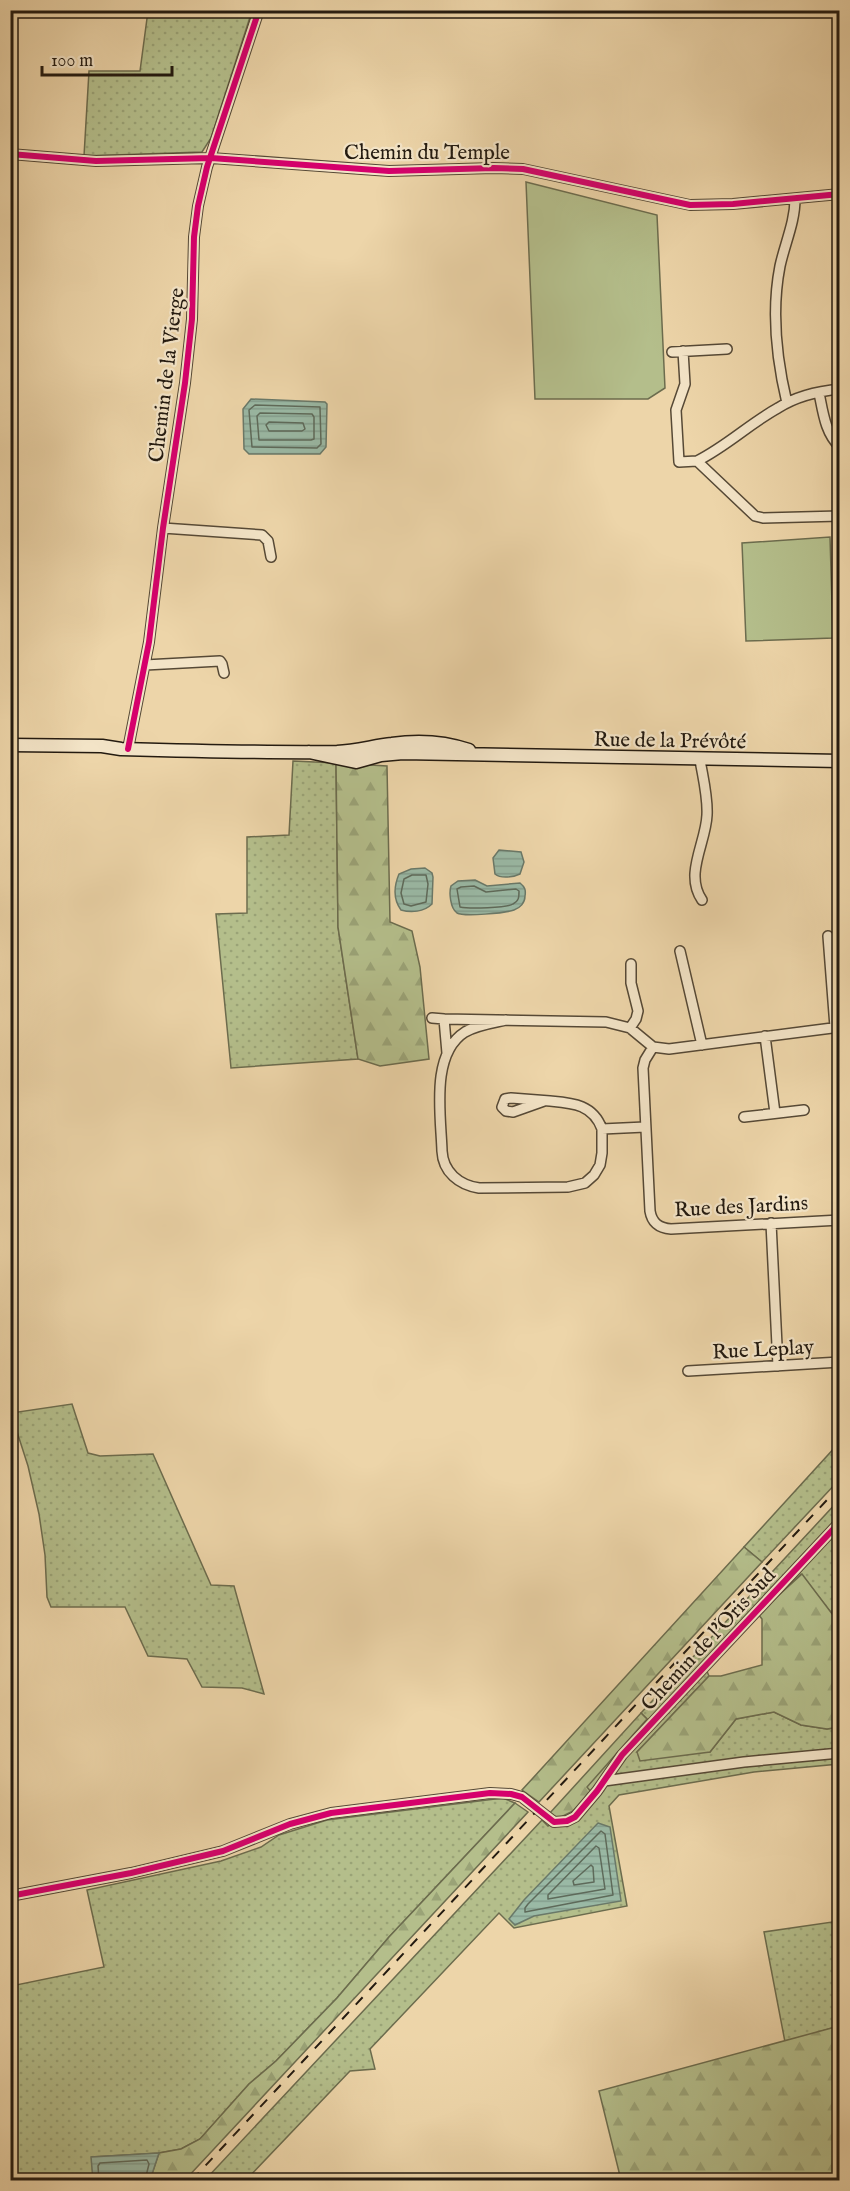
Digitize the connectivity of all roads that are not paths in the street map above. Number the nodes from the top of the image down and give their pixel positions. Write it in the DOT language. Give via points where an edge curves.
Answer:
graph roads {
  1 [pos="259,10"];
  2 [pos="10,154"];
  3 [pos="211,158"];
  4 [pos="840,194"];
  5 [pos="795,199"];
  6 [pos="727,349"];
  7 [pos="683,351"];
  8 [pos="672,352"];
  9 [pos="840,389"];
  10 [pos="819,393"];
  11 [pos="787,403"];
  12 [pos="840,447"];
  13 [pos="697,461"];
  14 [pos="840,516"];
  15 [pos="163,528"];
  16 [pos="271,556"];
  17 [pos="145,665"];
  18 [pos="224,673"];
  19 [pos="10,745"];
  20 [pos="128,750"];
  21 [pos="700,760"];
  22 [pos="840,762"];
  23 [pos="702,900"];
  24 [pos="828,936"];
  25 [pos="680,951"];
  26 [pos="631,964"];
  27 [pos="432,1018"];
  28 [pos="444,1019"];
  29 [pos="506,1020"];
  30 [pos="837,1027"];
  31 [pos="630,1028"];
  32 [pos="765,1036"];
  33 [pos="702,1045"];
  34 [pos="653,1047"];
  35 [pos="447,1053"];
  36 [pos="544,1101"];
  37 [pos="804,1110"];
  38 [pos="776,1113"];
  39 [pos="744,1117"];
  40 [pos="645,1127"];
  41 [pos="602,1129"];
  42 [pos="840,1220"];
  43 [pos="771,1223"];
  44 [pos="840,1362"];
  45 [pos="778,1366"];
  46 [pos="688,1371"];
  47 [pos="840,1522"];
  48 [pos="840,1753"];
  49 [pos="604,1781"];
  50 [pos="10,1896"];
  1 -- 3 [label="street, Chemin de la Vierge"];
  2 -- 3 [label="street, Chemin du Temple" via="96,161"];
  3 -- 5 [label="street, Chemin du Temple" via="389,171 523,169 690,205"];
  3 -- 15 [label="street, Chemin de la Vierge" via="196,215 191,332"];
  4 -- 5 [label="street, Chemin du Temple"];
  5 -- 11 [label="street" via="795,216 782,255 776,310 777,358"];
  6 -- 7 [label="street"];
  7 -- 8 [label="street"];
  7 -- 13 [label="street" via="685,384 676,410 679,462"];
  9 -- 10 [label="street"];
  10 -- 11 [label="street"];
  10 -- 12 [label="street" via="830,435"];
  11 -- 13 [label="street"];
  13 -- 14 [label="street" via="755,516"];
  15 -- 16 [label="street" via="262,535 268,541"];
  15 -- 17 [label="street, Chemin de la Vierge"];
  17 -- 18 [label="street" via="220,661"];
  17 -- 20 [label="street, Chemin de la Vierge"];
  19 -- 20 [label="street, Rue de la Prévôté"];
  20 -- 21 [label="street, Rue de la Prévôté" via="309,752 356,762 399,753"];
  21 -- 22 [label="street, Rue de la Prévôté"];
  21 -- 23 [label="street" via="707,816 694,875"];
  24 -- 30 [label="street"];
  25 -- 33 [label="street"];
  26 -- 31 [label="street" via="638,1011"];
  27 -- 28 [label="street"];
  28 -- 29 [label="street"];
  28 -- 35 [label="street"];
  29 -- 31 [label="street" via="606,1022"];
  29 -- 35 [label="street" via="467,1031"];
  30 -- 32 [label="street"];
  31 -- 34 [label="street"];
  32 -- 33 [label="street"];
  32 -- 38 [label="street"];
  33 -- 34 [label="street"];
  34 -- 40 [label="street" via="643,1068"];
  35 -- 41 [label="street" via="441,1080 442,1157 450,1174 463,1184 479,1188 579,1185 594,1175 600,1165"];
  36 -- 41 [label="street" via="581,1105 593,1114"];
  37 -- 38 [label="street"];
  38 -- 39 [label="street"];
  40 -- 41 [label="street"];
  40 -- 43 [label="street, Rue des Jardins" via="650,1215 656,1225 671,1229"];
  42 -- 43 [label="street, Rue des Jardins"];
  43 -- 45 [label="street"];
  44 -- 45 [label="street, Rue Leplay"];
  45 -- 46 [label="street, Rue Leplay"];
  47 -- 49 [label="street, Chemin de l'Oris Sud" via="622,1755"];
  48 -- 49 [label="street"];
  49 -- 50 [label="street, Chemin de l'Oris Sud" via="575,1817 567,1821 550,1820 522,1797 498,1792 344,1810 300,1820 223,1851"];
}
